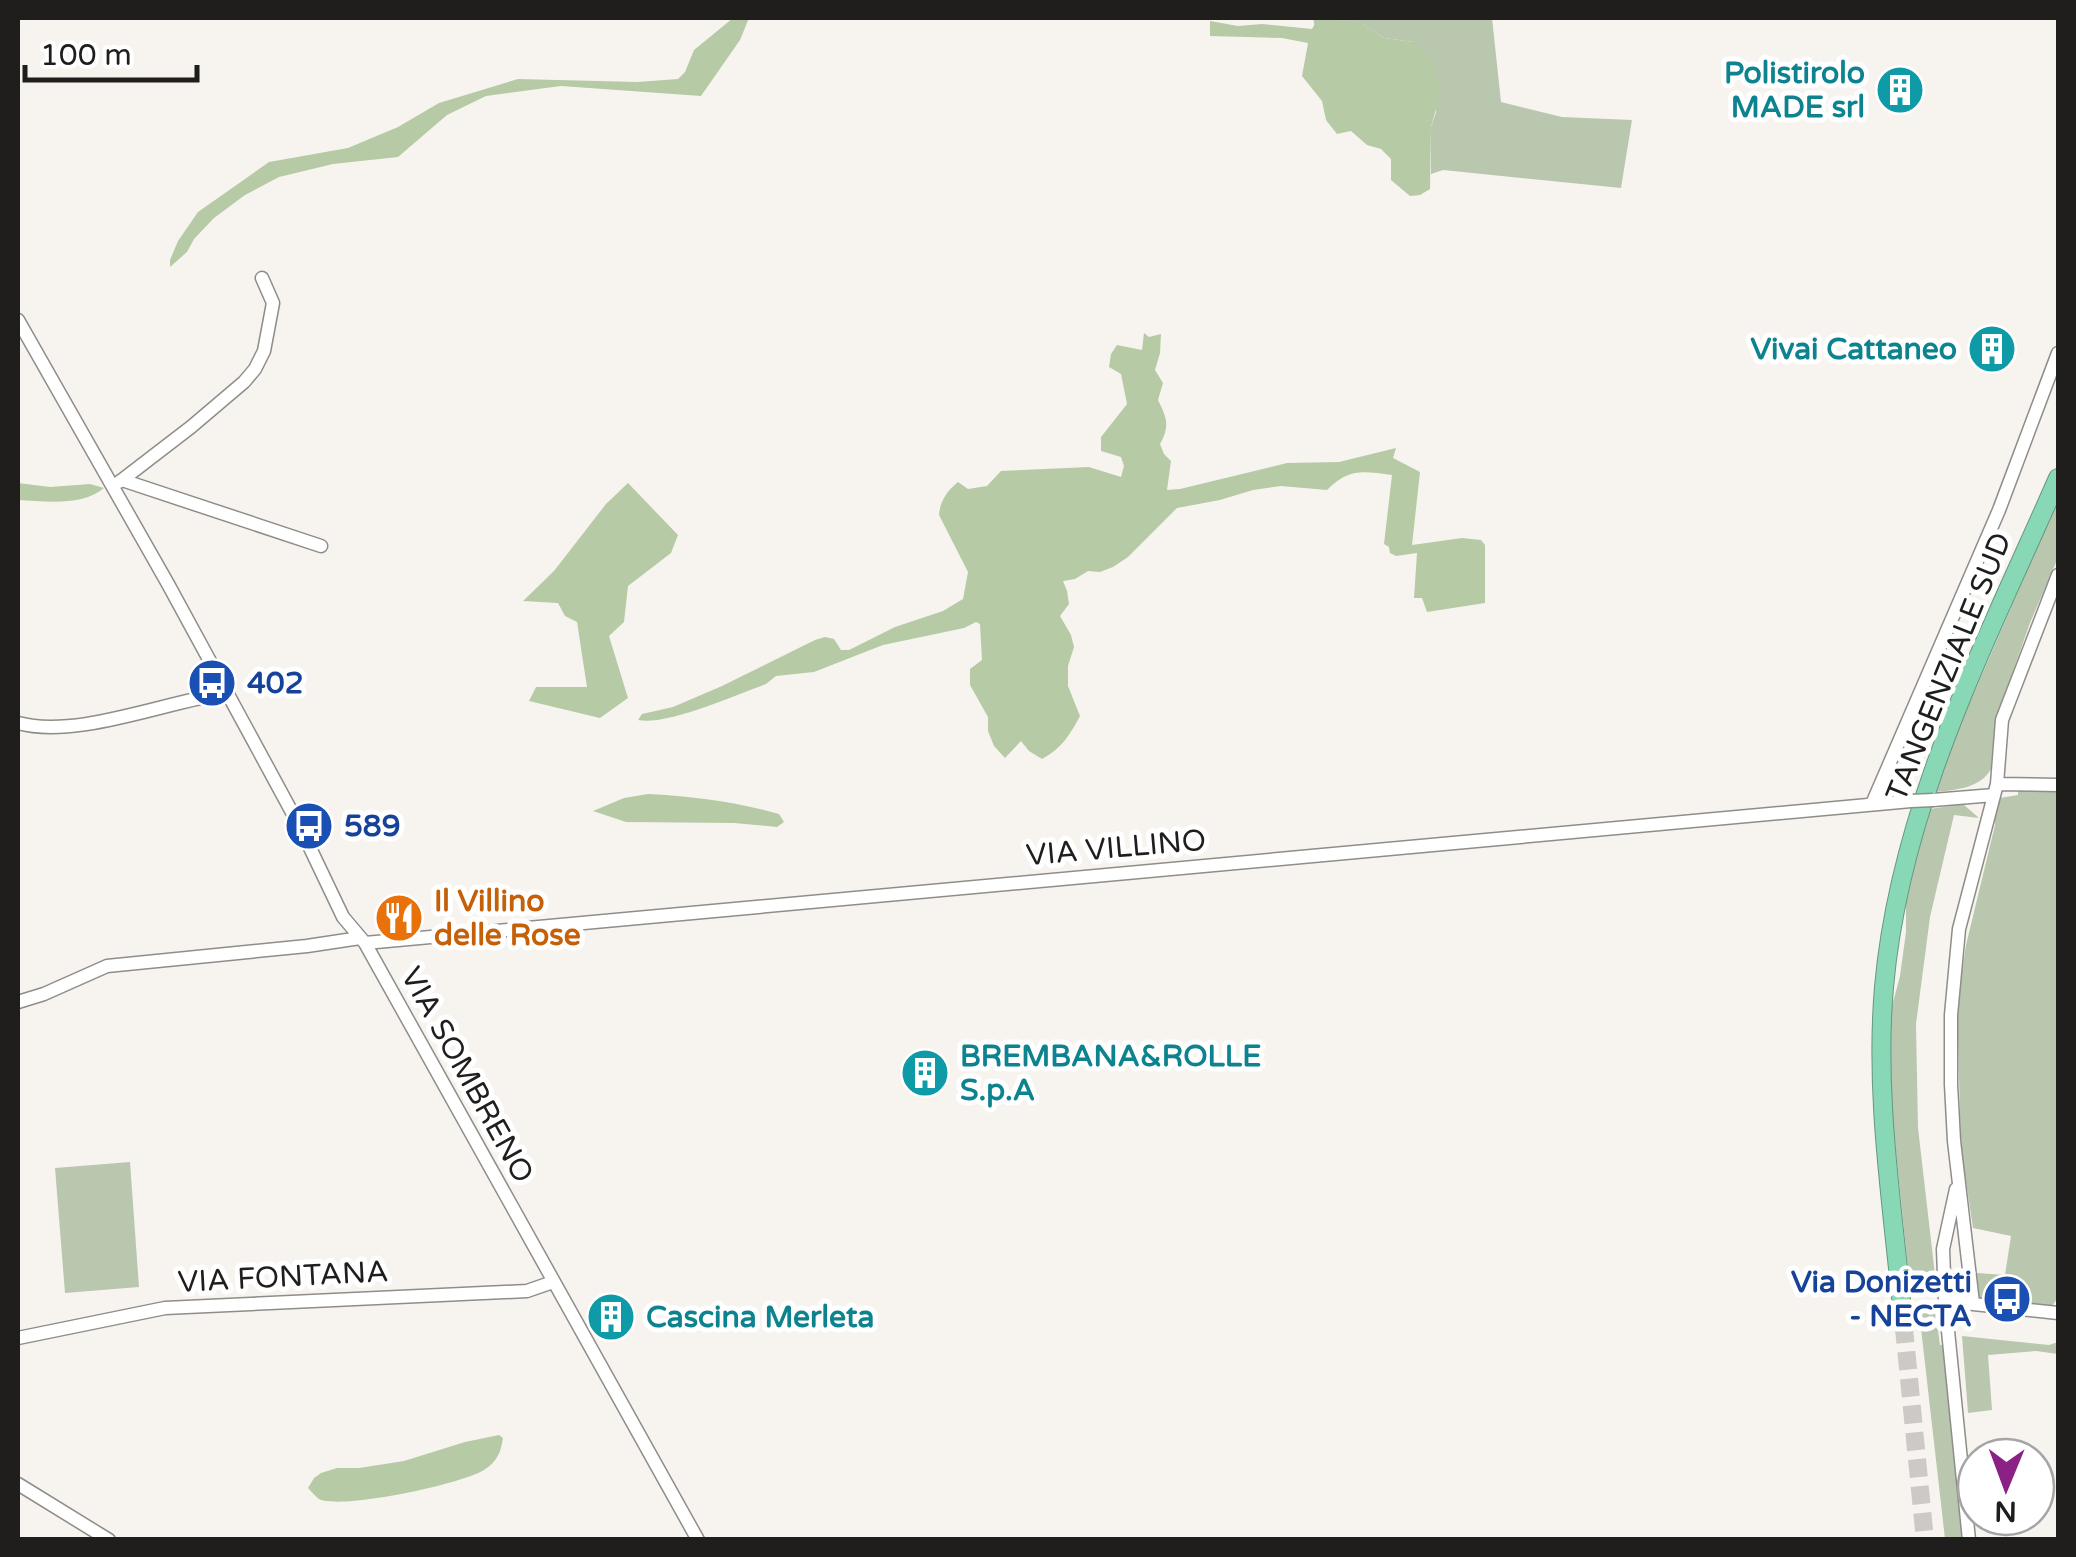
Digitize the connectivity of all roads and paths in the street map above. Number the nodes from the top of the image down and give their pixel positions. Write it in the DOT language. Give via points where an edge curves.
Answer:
graph roads {
  1 [pos="262,278"];
  2 [pos="18,320"];
  3 [pos="2058,352"];
  4 [pos="2058,478"];
  5 [pos="117,483"];
  6 [pos="320,546"];
  7 [pos="2058,575"];
  8 [pos="226,693"];
  9 [pos="18,723"];
  10 [pos="2058,785"];
  11 [pos="1995,790"];
  12 [pos="1872,804"];
  13 [pos="362,940"];
  14 [pos="18,1002"];
  15 [pos="1958,1176"];
  16 [pos="553,1282"];
  17 [pos="1901,1298"];
  18 [pos="1945,1302"];
  19 [pos="1973,1303"];
  20 [pos="2058,1313"];
  21 [pos="18,1338"];
  22 [pos="18,1484"];
  23 [pos="108,1540"];
  24 [pos="698,1540"];
  25 [pos="1970,1540"];
  1 -- 5 [label="street" via="273,302 255,369"];
  2 -- 5 [label="street, VIA SOMBRENO"];
  3 -- 12 [label="street" via="1999,510"];
  4 -- 17 [label="highway, TANGENZIALE SUD" via="1940,749 1896,903 1880,1087"];
  5 -- 6 [label="street"];
  5 -- 8 [label="street, VIA SOMBRENO"];
  7 -- 11 [label="street" via="2002,720"];
  8 -- 9 [label="street" via="72,726"];
  8 -- 13 [label="street, VIA SOMBRENO" via="343,916"];
  10 -- 11 [label="street, VIA VILLINO"];
  11 -- 12 [label="street, VIA VILLINO, bridge"];
  11 -- 15 [label="street" via="1959,929 1953,984 1950,1084"];
  12 -- 13 [label="street, VIA VILLINO"];
  13 -- 14 [label="street, VIA VILLINO" via="107,966"];
  13 -- 16 [label="street, VIA SOMBRENO"];
  15 -- 18 [label="street" via="1944,1250"];
  15 -- 19 [label="street"];
  16 -- 21 [label="street, VIA FONTANA" via="527,1290 165,1308"];
  16 -- 24 [label="street, VIA SOMBRENO"];
  18 -- 19 [label="street"];
  18 -- 25 [label="street"];
  19 -- 20 [label="street"];
  22 -- 23 [label="street"];
}
